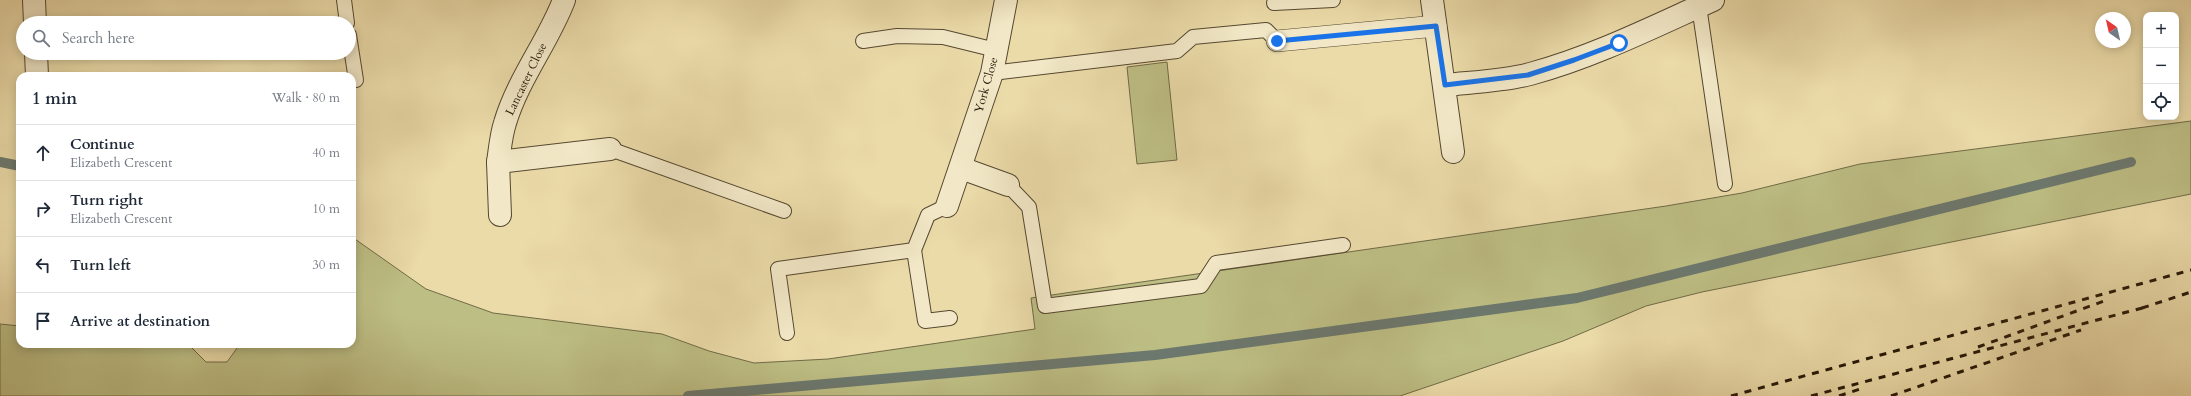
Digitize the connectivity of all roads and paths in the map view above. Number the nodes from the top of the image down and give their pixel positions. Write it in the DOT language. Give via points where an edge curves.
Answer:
graph roads {
  1 [pos="34,0"];
  2 [pos="344,0"];
  3 [pos="564,0"];
  4 [pos="1006,0"];
  5 [pos="1333,0"];
  6 [pos="1432,0"];
  7 [pos="1706,3"];
  8 [pos="1274,4"];
  9 [pos="35,16"];
  10 [pos="346,16"];
  11 [pos="1436,26"];
  12 [pos="863,41"];
  13 [pos="1277,41"];
  14 [pos="996,50"];
  15 [pos="36,60"];
  16 [pos="353,60"];
  17 [pos="36,72"];
  18 [pos="355,72"];
  19 [pos="992,73"];
  20 [pos="1445,85"];
  21 [pos="610,149"];
  22 [pos="1453,152"];
  23 [pos="498,162"];
  24 [pos="961,168"];
  25 [pos="1725,184"];
  26 [pos="1008,185"];
  27 [pos="948,206"];
  28 [pos="784,211"];
  29 [pos="500,215"];
  30 [pos="1343,245"];
  31 [pos="914,250"];
  32 [pos="950,318"];
  33 [pos="787,334"];
  1 -- 9 [label="street"];
  2 -- 10 [label="lane"];
  3 -- 23 [label="street, Lancaster Close" via="505,122"];
  4 -- 14 [label="street, York Close"];
  5 -- 8 [label="lane"];
  6 -- 11 [label="street"];
  7 -- 20 [label="street" via="1619,43 1528,75"];
  7 -- 25 [label="lane"];
  11 -- 13 [label="street"];
  11 -- 20 [label="street"];
  12 -- 14 [label="lane" via="897,36 944,37"];
  13 -- 19 [label="lane" via="1266,30 1193,37 1177,51"];
  14 -- 19 [label="street, York Close"];
  15 -- 17 [label="street"];
  16 -- 18 [label="lane"];
  19 -- 24 [label="street, York Close"];
  20 -- 22 [label="street"];
  21 -- 23 [label="street"];
  21 -- 28 [label="lane"];
  23 -- 29 [label="street, Lancaster Close"];
  24 -- 26 [label="street"];
  24 -- 27 [label="street, York Close"];
  26 -- 30 [label="lane" via="1029,207 1045,306 1201,286 1216,263"];
  27 -- 31 [label="lane" via="928,216"];
  31 -- 32 [label="lane" via="925,321"];
  31 -- 33 [label="lane" via="778,269"];
}
